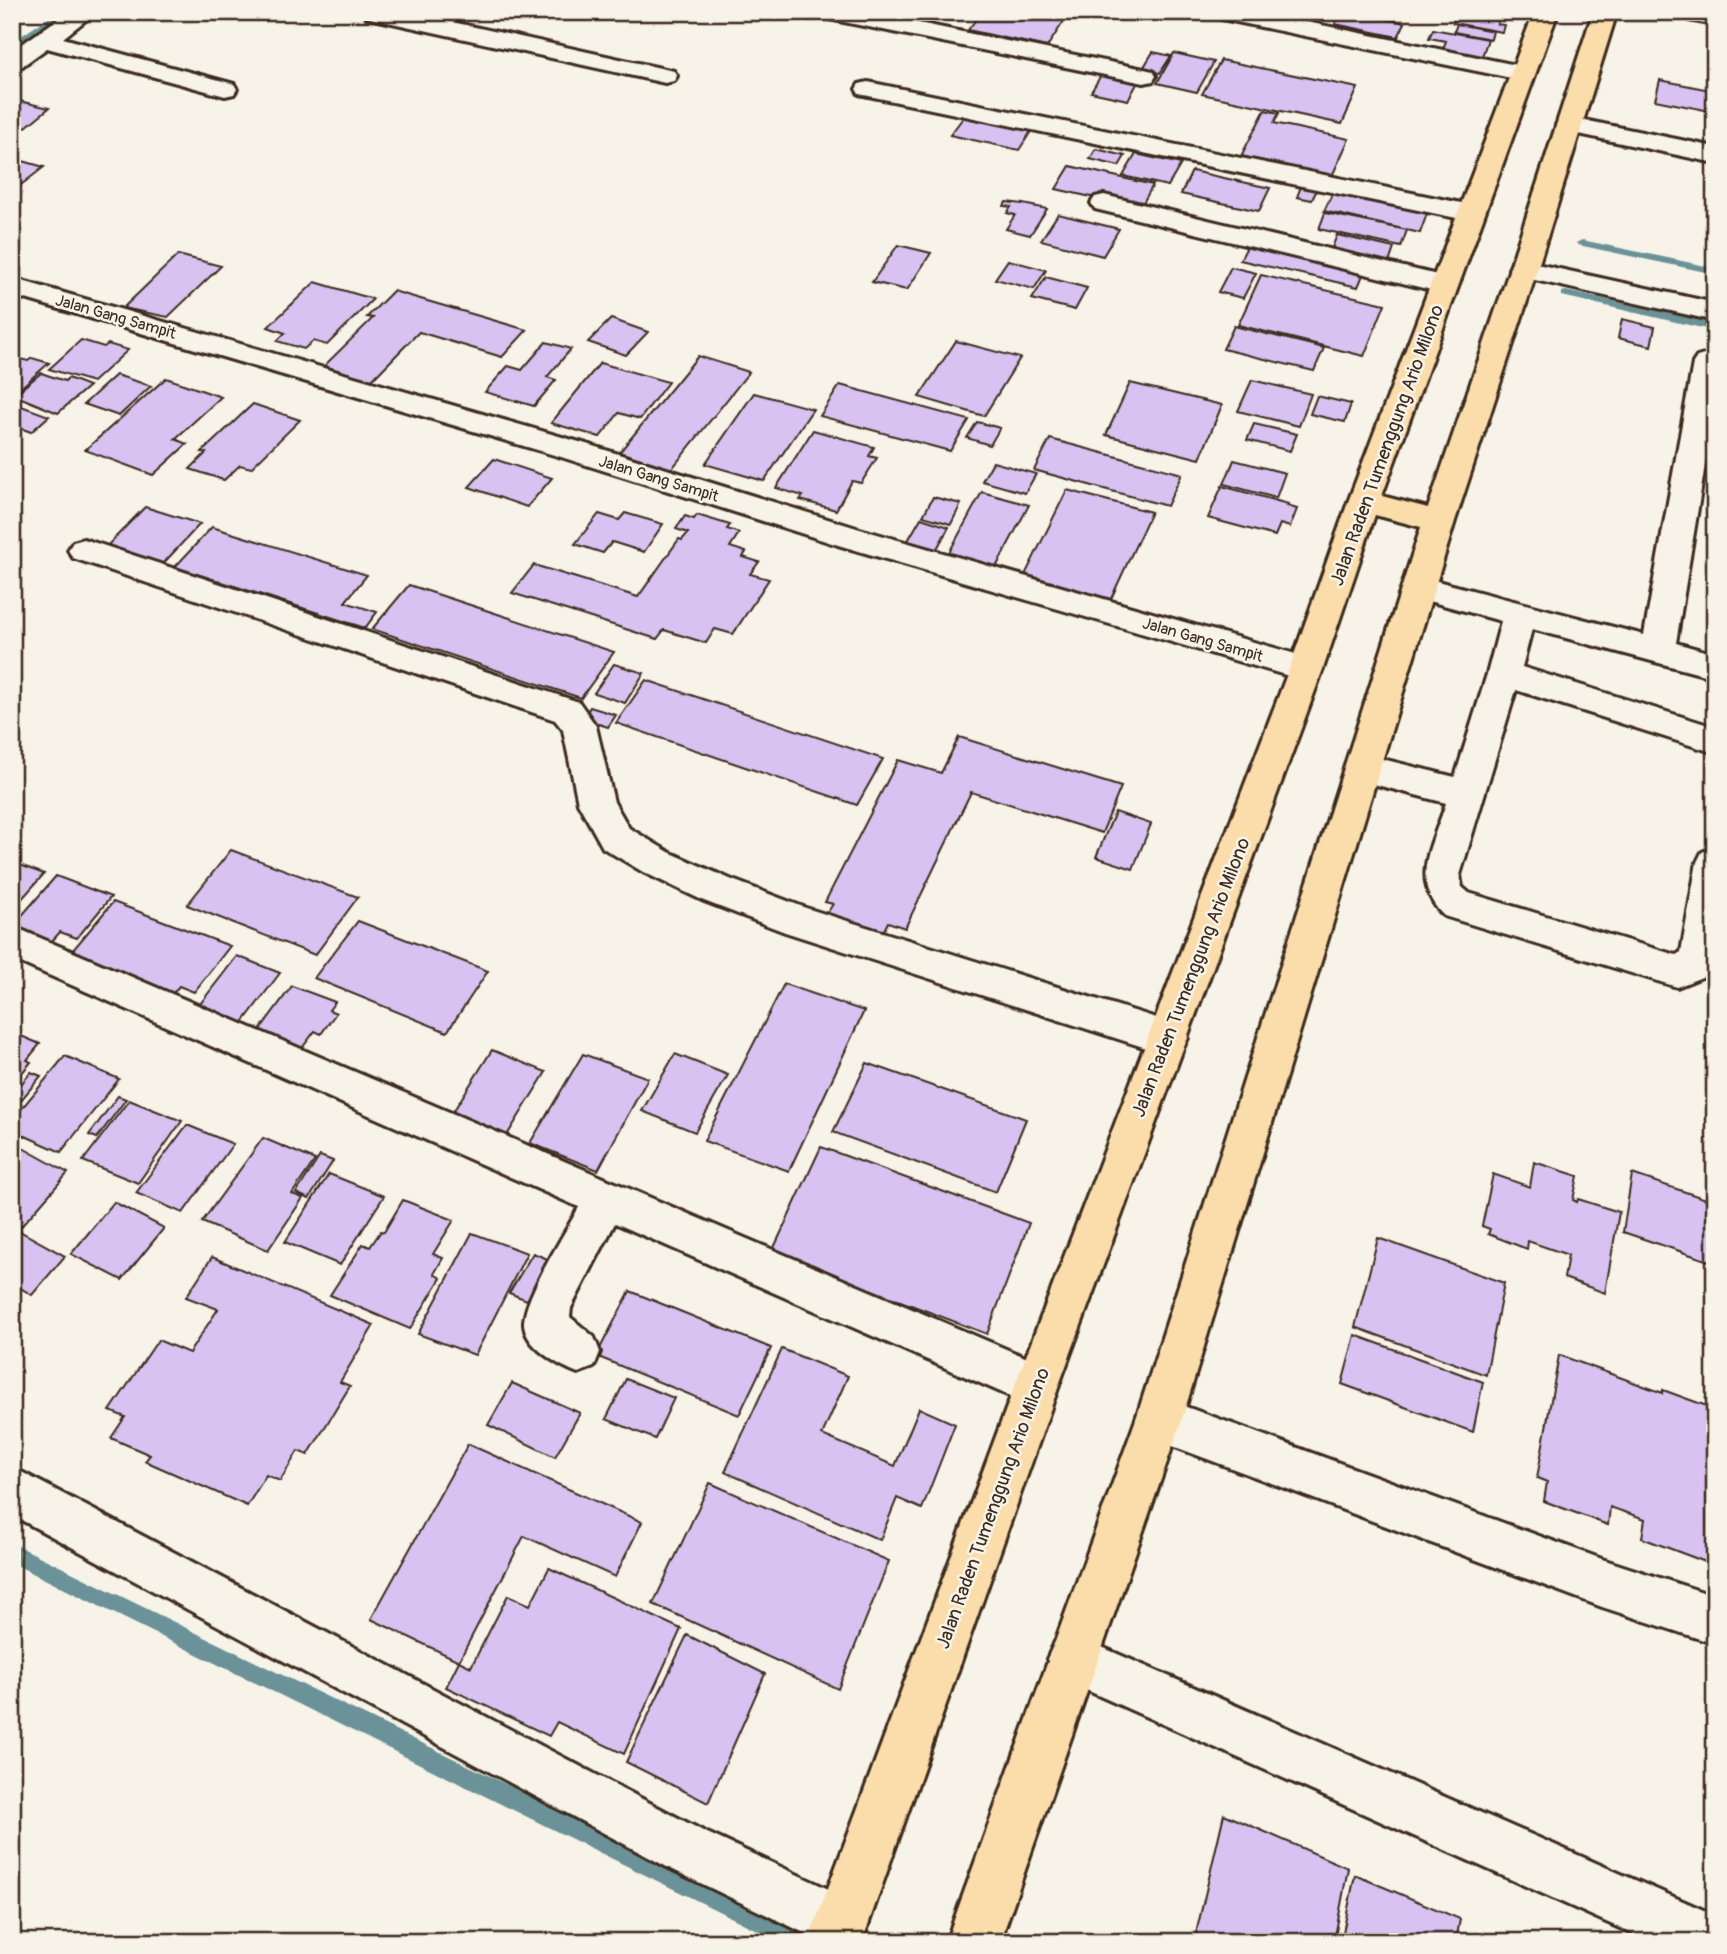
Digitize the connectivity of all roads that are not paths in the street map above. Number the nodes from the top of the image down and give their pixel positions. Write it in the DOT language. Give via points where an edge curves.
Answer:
graph roads {
  1 [pos="84,12"];
  2 [pos="374,12"];
  3 [pos="828,12"];
  4 [pos="1222,12"];
  5 [pos="1546,12"];
  6 [pos="1605,12"];
  7 [pos="44,40"];
  8 [pos="12,62"];
  9 [pos="1550,66"];
  10 [pos="665,76"];
  11 [pos="1144,76"];
  12 [pos="225,89"];
  13 [pos="868,89"];
  14 [pos="1569,125"];
  15 [pos="1715,155"];
  16 [pos="1104,203"];
  17 [pos="1471,214"];
  18 [pos="1526,259"];
  19 [pos="1444,285"];
  20 [pos="12,286"];
  21 [pos="1715,289"];
  22 [pos="1715,312"];
  23 [pos="1707,363"];
  24 [pos="1364,502"];
  25 [pos="1439,521"];
  26 [pos="84,550"];
  27 [pos="1418,587"];
  28 [pos="1519,613"];
  29 [pos="1658,650"];
  30 [pos="1715,666"];
  31 [pos="1306,669"];
  32 [pos="1504,674"];
  33 [pos="1715,740"];
  34 [pos="1362,768"];
  35 [pos="1467,794"];
  36 [pos="1715,862"];
  37 [pos="12,942"];
  38 [pos="1168,1038"];
  39 [pos="606,1198"];
  40 [pos="578,1352"];
  41 [pos="1037,1385"];
  42 [pos="1159,1419"];
  43 [pos="12,1490"];
  44 [pos="1715,1620"];
  45 [pos="1072,1658"];
  46 [pos="839,1932"];
  47 [pos="974,1942"];
  48 [pos="1713,1942"];
  1 -- 7 [label="street"];
  2 -- 10 [label="street"];
  3 -- 11 [label="street"];
  4 -- 9 [label="street"];
  5 -- 9 [label="highway, Jalan Raden Tumenggung Ario Milono"];
  6 -- 9 [label="highway, Jalan Raden Tumenggung Ario Milono"];
  7 -- 8 [label="street"];
  7 -- 12 [label="street"];
  9 -- 14 [label="highway, Jalan Raden Tumenggung Ario Milono"];
  9 -- 17 [label="highway, Jalan Raden Tumenggung Ario Milono"];
  13 -- 17 [label="street"];
  14 -- 15 [label="street"];
  14 -- 18 [label="highway, Jalan Raden Tumenggung Ario Milono"];
  16 -- 19 [label="street"];
  17 -- 19 [label="highway, Jalan Raden Tumenggung Ario Milono"];
  18 -- 21 [label="street"];
  18 -- 22 [label="street"];
  18 -- 25 [label="highway, Jalan Raden Tumenggung Ario Milono"];
  19 -- 24 [label="highway, Jalan Raden Tumenggung Ario Milono"];
  20 -- 31 [label="street, Jalan Gang Sampit"];
  23 -- 29 [label="street"];
  24 -- 25 [label="highway"];
  24 -- 31 [label="highway, Jalan Raden Tumenggung Ario Milono"];
  25 -- 27 [label="highway, Jalan Raden Tumenggung Ario Milono"];
  26 -- 38 [label="street" via="567,711 579,726 596,803 616,838 656,862 798,921"];
  27 -- 28 [label="street"];
  27 -- 34 [label="highway, Jalan Raden Tumenggung Ario Milono"];
  28 -- 29 [label="street"];
  28 -- 32 [label="street"];
  29 -- 30 [label="street"];
  31 -- 38 [label="highway, Jalan Raden Tumenggung Ario Milono"];
  32 -- 33 [label="street"];
  32 -- 35 [label="street"];
  34 -- 35 [label="street"];
  34 -- 42 [label="highway, Jalan Raden Tumenggung Ario Milono"];
  35 -- 36 [label="street" via="1442,875 1445,893 1457,905 1677,971 1698,962"];
  37 -- 39 [label="street"];
  38 -- 41 [label="highway, Jalan Raden Tumenggung Ario Milono"];
  39 -- 40 [label="street" via="550,1305 546,1326"];
  39 -- 41 [label="street"];
  41 -- 46 [label="highway, Jalan Raden Tumenggung Ario Milono"];
  42 -- 44 [label="street" via="1602,1583"];
  42 -- 45 [label="highway, Jalan Raden Tumenggung Ario Milono"];
  43 -- 46 [label="street"];
  45 -- 47 [label="highway, Jalan Raden Tumenggung Ario Milono"];
  45 -- 48 [label="street"];
}
